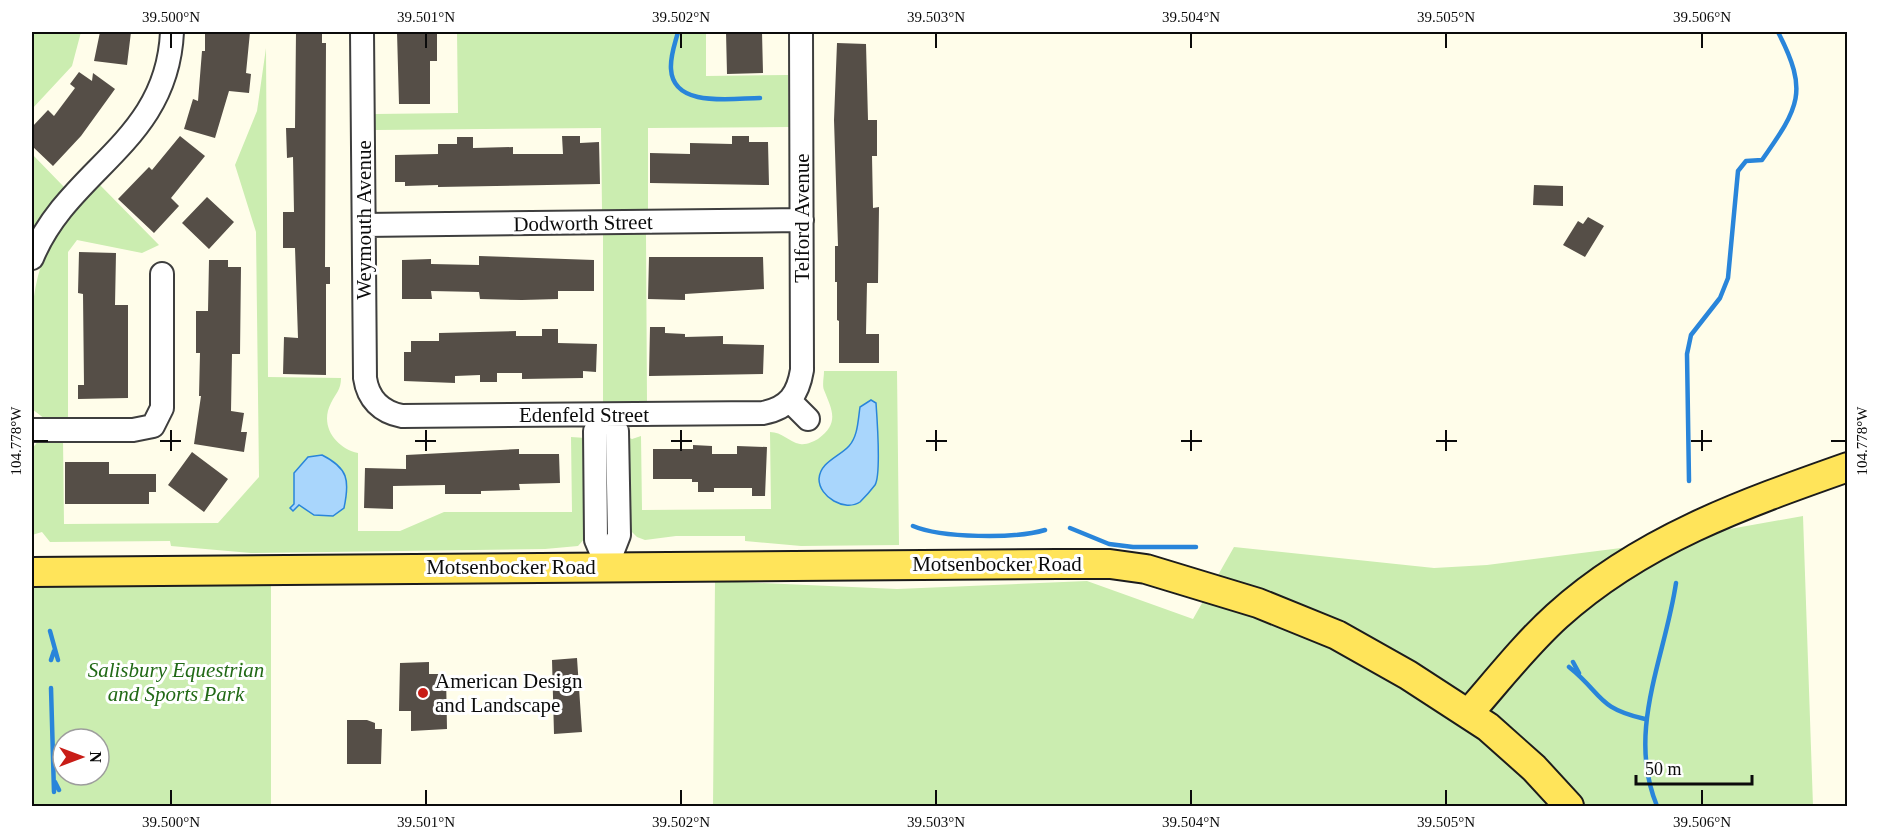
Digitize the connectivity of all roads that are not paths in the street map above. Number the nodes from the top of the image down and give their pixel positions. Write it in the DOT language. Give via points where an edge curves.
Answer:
graph roads {
  1 [pos="172,32"];
  2 [pos="362,32"];
  3 [pos="801,32"];
  4 [pos="802,220"];
  5 [pos="364,225"];
  6 [pos="32,258"];
  7 [pos="162,274"];
  8 [pos="790,401"];
  9 [pos="370,412"];
  10 [pos="606,415"];
  11 [pos="808,419"];
  12 [pos="32,430"];
  13 [pos="1848,467"];
  14 [pos="607,566"];
  15 [pos="32,572"];
  16 [pos="1468,714"];
  17 [pos="1569,807"];
  1 -- 6 [label="street" via="166,69 148,111 129,138 56,214"];
  2 -- 5 [label="street, Weymouth Avenue"];
  3 -- 4 [label="street, Telford Avenue"];
  4 -- 5 [label="street, Dodworth Street"];
  4 -- 8 [label="street, Telford Avenue" via="802,370"];
  5 -- 9 [label="street, Weymouth Avenue" via="365,378"];
  7 -- 12 [label="street" via="162,408 157,421 146,429"];
  8 -- 10 [label="street, Edenfeld Street" via="764,413"];
  8 -- 11 [label="street"];
  9 -- 10 [label="street, Edenfeld Street" via="402,416"];
  10 -- 14 [label="street" via="595,431 596,540"];
  13 -- 16 [label="main road" via="1723,512 1625,563 1557,616"];
  14 -- 15 [label="main road, Motsenbocker Road"];
  14 -- 16 [label="main road, Motsenbocker Road" via="1133,567 1258,603 1321,628 1382,658"];
  16 -- 17 [label="main road, Motsenbocker Road" via="1524,758"];
}
